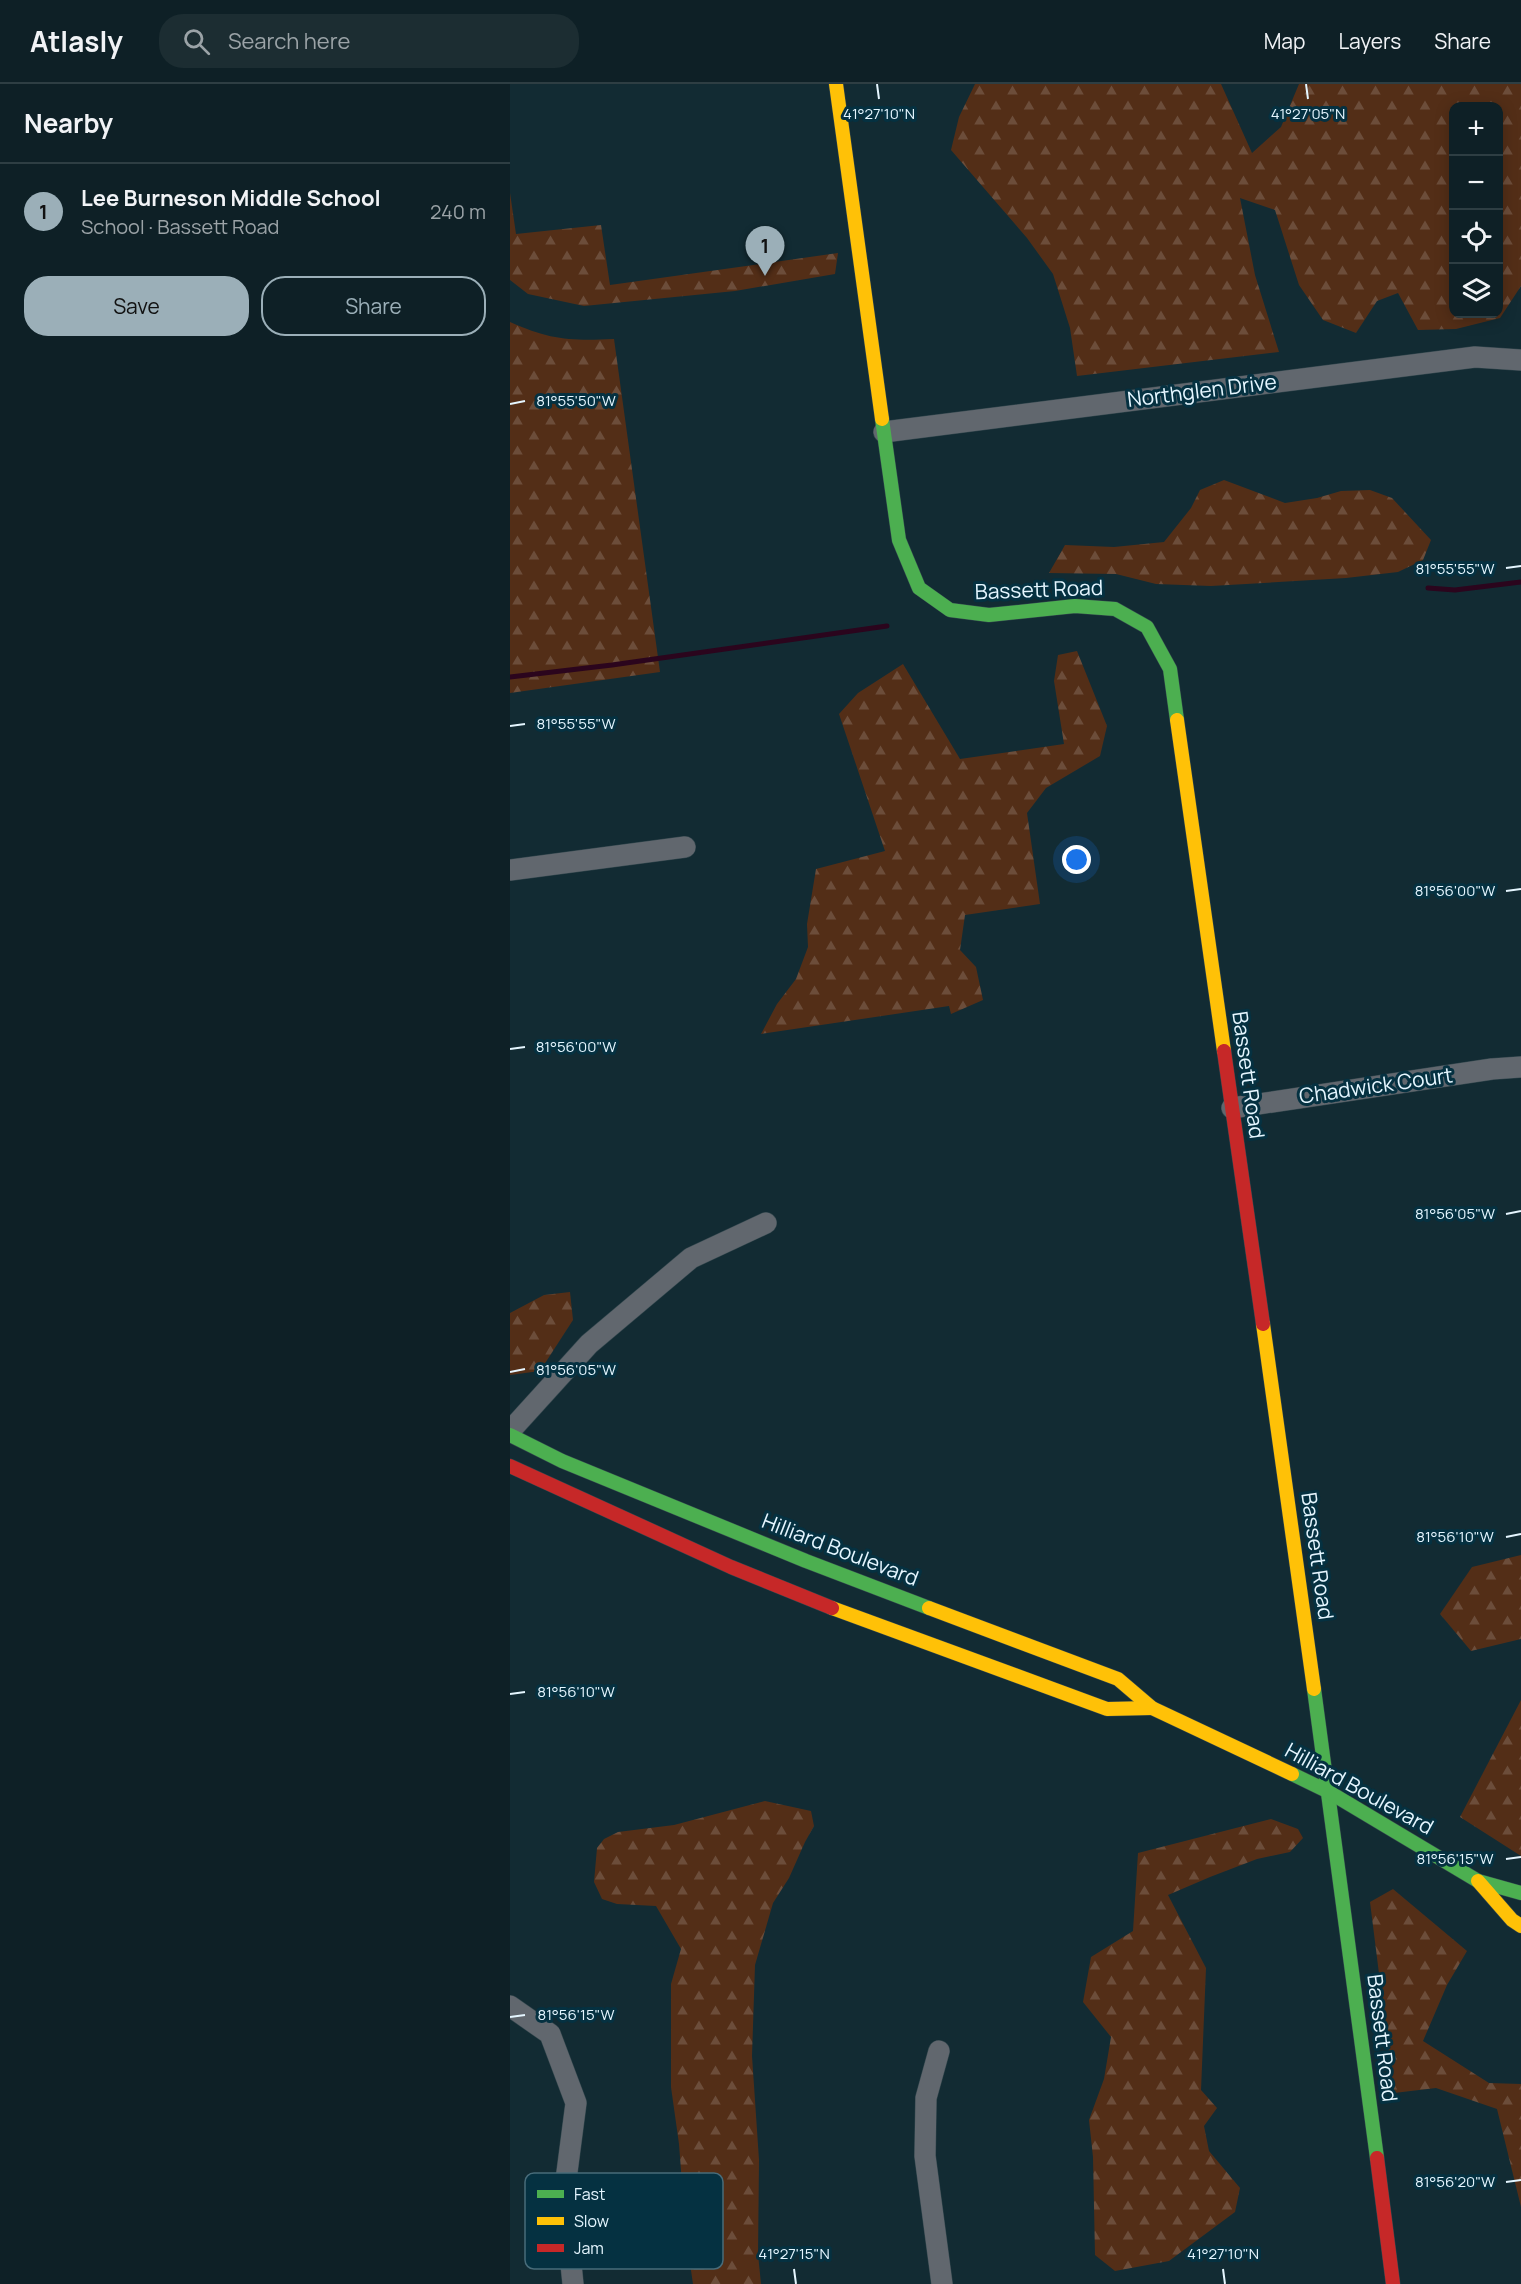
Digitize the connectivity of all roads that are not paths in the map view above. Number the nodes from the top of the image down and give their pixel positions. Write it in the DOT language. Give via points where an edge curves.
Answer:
graph roads {
  1 [pos="836,84"];
  2 [pos="1521,360"];
  3 [pos="884,432"];
  4 [pos="685,848"];
  5 [pos="510,870"];
  6 [pos="1521,1067"];
  7 [pos="1232,1108"];
  8 [pos="766,1223"];
  9 [pos="510,1433"];
  10 [pos="510,1466"];
  11 [pos="1152,1708"];
  12 [pos="1329,1792"];
  13 [pos="1478,1881"];
  14 [pos="1521,1893"];
  15 [pos="1521,1926"];
  16 [pos="510,2006"];
  17 [pos="939,2051"];
  18 [pos="567,2173"];
  19 [pos="571,2269"];
  20 [pos="573,2284"];
  21 [pos="942,2284"];
  22 [pos="1393,2284"];
  1 -- 3 [label="street, Bassett Road"];
  2 -- 3 [label="street, Northglen Drive" via="1475,357"];
  3 -- 7 [label="street, Bassett Road" via="901,551 913,577 934,601 957,612 981,616 1078,606 1113,608 1140,619 1164,651 1172,682"];
  4 -- 5 [label="street"];
  6 -- 7 [label="street, Chadwick Court"];
  7 -- 12 [label="street, Bassett Road"];
  8 -- 9 [label="street" via="691,1258 589,1344"];
  9 -- 11 [label="street, Hilliard Boulevard" via="562,1461 806,1561 1118,1679"];
  10 -- 11 [label="street, Hilliard Boulevard" via="731,1567 848,1615 1107,1709"];
  11 -- 12 [label="street, Hilliard Boulevard"];
  12 -- 13 [label="street, Hilliard Boulevard"];
  12 -- 22 [label="street, Bassett Road"];
  13 -- 14 [label="street, Hilliard Boulevard"];
  13 -- 15 [label="street, Hilliard Boulevard"];
  16 -- 18 [label="street" via="550,2034 576,2103"];
  17 -- 21 [label="street" via="926,2098 925,2156"];
  19 -- 20 [label="street"];
}
